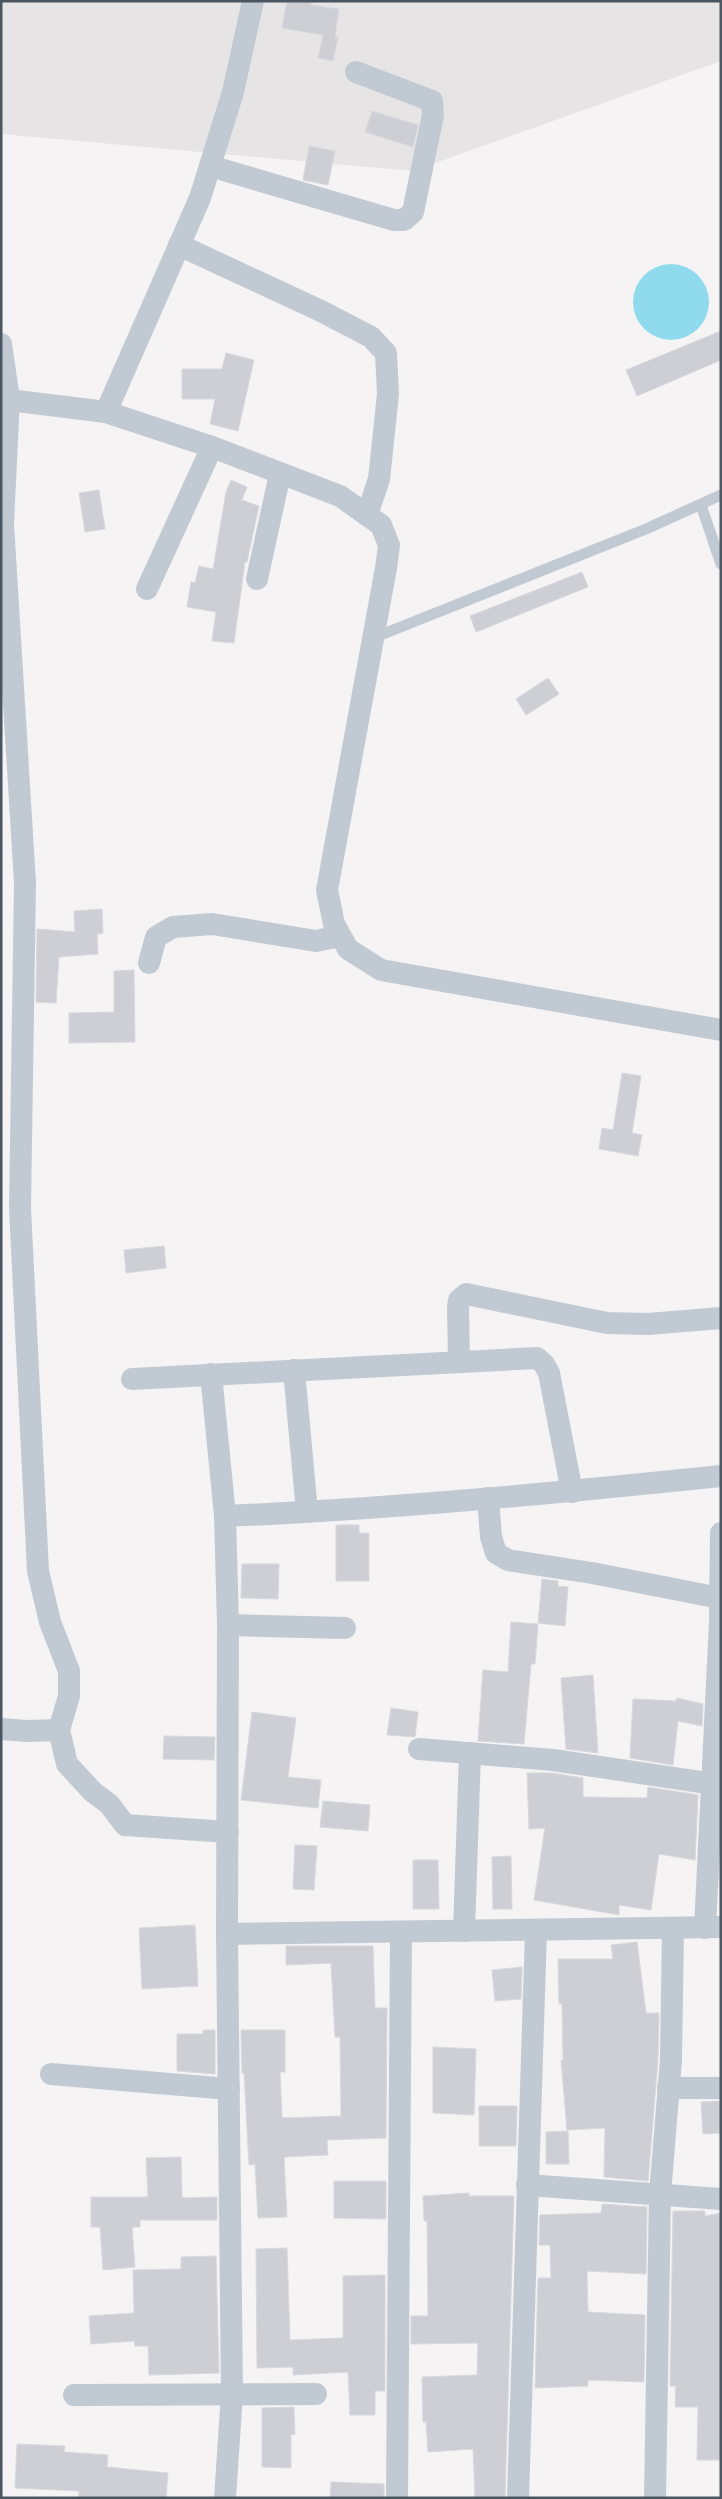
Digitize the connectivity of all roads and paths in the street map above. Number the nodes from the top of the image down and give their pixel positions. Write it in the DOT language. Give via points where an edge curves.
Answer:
graph roads {
  1 [pos="253,1"];
  2 [pos="356,72"];
  3 [pos="210,166"];
  4 [pos="179,245"];
  5 [pos="1,344"];
  6 [pos="5,399"];
  7 [pos="106,412"];
  8 [pos="212,447"];
  9 [pos="280,474"];
  10 [pos="721,496"];
  11 [pos="700,505"];
  12 [pos="367,516"];
  13 [pos="721,564"];
  14 [pos="257,580"];
  15 [pos="147,589"];
  16 [pos="373,638"];
  17 [pos="340,936"];
  18 [pos="149,963"];
  19 [pos="721,1030"];
  20 [pos="721,1318"];
  21 [pos="459,1361"];
  22 [pos="294,1370"];
  23 [pos="211,1374"];
  24 [pos="132,1378"];
  25 [pos="721,1476"];
  26 [pos="572,1492"];
  27 [pos="488,1498"];
  28 [pos="307,1512"];
  29 [pos="225,1516"];
  30 [pos="721,1532"];
  31 [pos="720,1598"];
  32 [pos="721,1622"];
  33 [pos="228,1625"];
  34 [pos="345,1628"];
  35 [pos="1,1729"];
  36 [pos="59,1730"];
  37 [pos="419,1749"];
  38 [pos="470,1753"];
  39 [pos="717,1784"];
  40 [pos="228,1832"];
  41 [pos="713,1928"];
  42 [pos="673,1929"];
  43 [pos="536,1931"];
  44 [pos="401,1932"];
  45 [pos="464,1932"];
  46 [pos="226,1934"];
  47 [pos="51,2074"];
  48 [pos="668,2088"];
  49 [pos="721,2088"];
  50 [pos="229,2089"];
  51 [pos="527,2185"];
  52 [pos="660,2194"];
  53 [pos="721,2199"];
  54 [pos="232,2394"];
  55 [pos="316,2394"];
  56 [pos="74,2395"];
  57 [pos="225,2498"];
  58 [pos="397,2498"];
  59 [pos="518,2498"];
  60 [pos="655,2498"];
  1 -- 3 [label="street" via="233,92"];
  2 -- 3 [label="street" via="432,101 433,115 413,212 404,220 394,220"];
  3 -- 4 [label="street"];
  4 -- 7 [label="street"];
  4 -- 12 [label="street" via="321,311 371,337 386,352 388,394 378,480"];
  5 -- 6 [label="street"];
  6 -- 7 [label="street"];
  6 -- 36 [label="street" via="2,524 25,883 21,1260 38,1571 50,1622 70,1677 69,1696"];
  7 -- 8 [label="street"];
  8 -- 9 [label="street"];
  8 -- 15 [label="street"];
  9 -- 12 [label="street" via="340,496"];
  9 -- 14 [label="street"];
  10 -- 11 [label="lane"];
  11 -- 13 [label="lane"];
  11 -- 16 [label="lane"];
  12 -- 16 [label="street" via="381,525 389,545"];
  16 -- 17 [label="street" via="327,890 334,924"];
  17 -- 18 [label="street" via="316,941 212,924 173,927 156,937"];
  17 -- 19 [label="street" via="348,949 381,970"];
  20 -- 21 [label="street" via="648,1324 607,1323 466,1294 459,1300 458,1308"];
  21 -- 22 [label="street"];
  21 -- 26 [label="street" via="537,1358 544,1364"];
  22 -- 23 [label="street"];
  22 -- 28 [label="street"];
  23 -- 24 [label="street"];
  23 -- 29 [label="street"];
  25 -- 26 [label="street"];
  26 -- 27 [label="street"];
  27 -- 28 [label="street"];
  27 -- 31 [label="street" via="491,1537 496,1553 508,1560 592,1572"];
  28 -- 29 [label="street"];
  29 -- 33 [label="street"];
  30 -- 31 [label="street"];
  31 -- 32 [label="street"];
  32 -- 39 [label="street"];
  33 -- 34 [label="street"];
  33 -- 40 [label="street"];
  35 -- 36 [label="street"];
  36 -- 40 [label="street" via="67,1764 109,1804 124,1825"];
  37 -- 38 [label="street"];
  38 -- 39 [label="street" via="554,1760"];
  38 -- 45 [label="street"];
  39 -- 41 [label="street"];
  40 -- 46 [label="street"];
  41 -- 42 [label="street"];
  42 -- 43 [label="street"];
  42 -- 48 [label="street"];
  43 -- 45 [label="street"];
  43 -- 51 [label="street"];
  44 -- 45 [label="street"];
  44 -- 46 [label="street"];
  44 -- 58 [label="street"];
  46 -- 50 [label="street"];
  47 -- 50 [label="street"];
  48 -- 49 [label="street"];
  48 -- 52 [label="street"];
  50 -- 54 [label="street"];
  51 -- 52 [label="street"];
  51 -- 59 [label="street"];
  52 -- 53 [label="street"];
  52 -- 60 [label="street"];
  54 -- 55 [label="street"];
  54 -- 56 [label="street"];
  54 -- 57 [label="street"];
}
